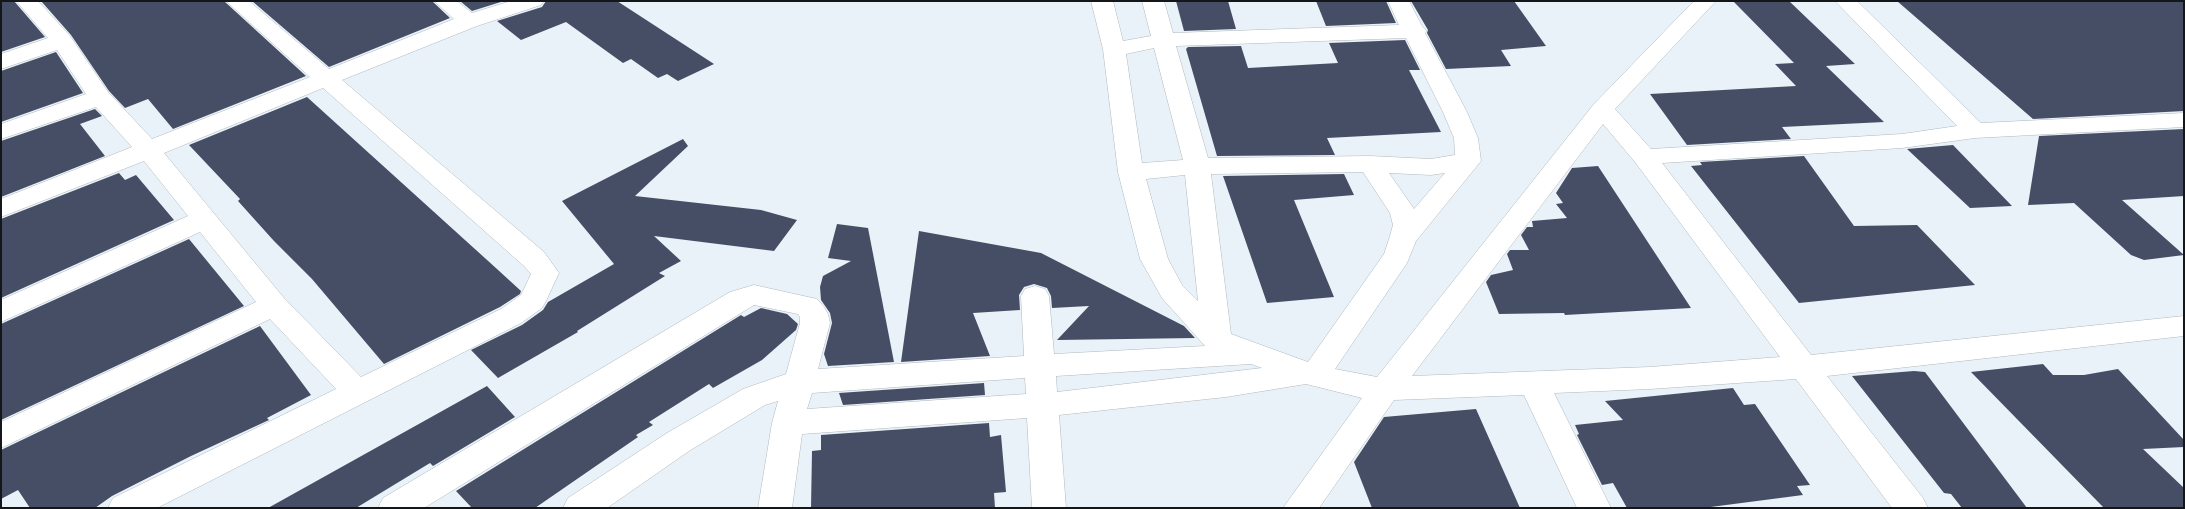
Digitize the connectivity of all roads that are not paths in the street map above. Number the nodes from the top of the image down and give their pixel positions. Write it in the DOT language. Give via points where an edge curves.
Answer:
graph roads {
  1 [pos="26,1"];
  2 [pos="236,1"];
  3 [pos="444,1"];
  4 [pos="534,1"];
  5 [pos="1102,1"];
  6 [pos="1154,1"];
  7 [pos="1398,1"];
  8 [pos="1706,1"];
  9 [pos="1845,1"];
  10 [pos="469,21"];
  11 [pos="1416,32"];
  12 [pos="1163,40"];
  13 [pos="62,41"];
  14 [pos="1114,49"];
  15 [pos="1,62"];
  16 [pos="328,79"];
  17 [pos="100,97"];
  18 [pos="1602,109"];
  19 [pos="2184,120"];
  20 [pos="1975,131"];
  21 [pos="1,132"];
  22 [pos="149,151"];
  23 [pos="1644,157"];
  24 [pos="1468,161"];
  25 [pos="1370,164"];
  26 [pos="1197,166"];
  27 [pos="1131,172"];
  28 [pos="1,209"];
  29 [pos="203,220"];
  30 [pos="1403,239"];
  31 [pos="1035,296"];
  32 [pos="274,305"];
  33 [pos="1,312"];
  34 [pos="2184,326"];
  35 [pos="1217,340"];
  36 [pos="1253,355"];
  37 [pos="1040,366"];
  38 [pos="1804,367"];
  39 [pos="1310,374"];
  40 [pos="798,382"];
  41 [pos="1534,383"];
  42 [pos="1385,389"];
  43 [pos="356,391"];
  44 [pos="1043,405"];
  45 [pos="788,423"];
  46 [pos="1,436"];
  47 [pos="125,508"];
  48 [pos="395,508"];
  49 [pos="580,508"];
  50 [pos="775,508"];
  51 [pos="1049,508"];
  52 [pos="1300,508"];
  53 [pos="1594,508"];
  54 [pos="1911,508"];
  1 -- 13 [label="street"];
  2 -- 16 [label="street"];
  3 -- 10 [label="street"];
  4 -- 10 [label="street"];
  5 -- 14 [label="street"];
  6 -- 12 [label="street"];
  7 -- 11 [label="street"];
  8 -- 18 [label="street"];
  9 -- 20 [label="street"];
  10 -- 16 [label="street"];
  11 -- 12 [label="street"];
  11 -- 24 [label="street" via="1466,138"];
  12 -- 14 [label="street"];
  12 -- 26 [label="street"];
  13 -- 15 [label="street"];
  13 -- 17 [label="street"];
  14 -- 27 [label="street"];
  16 -- 22 [label="street"];
  16 -- 43 [label="street" via="534,259 545,274 532,302 511,316"];
  17 -- 21 [label="street"];
  17 -- 22 [label="street"];
  18 -- 23 [label="street"];
  18 -- 42 [label="street"];
  19 -- 20 [label="street"];
  20 -- 23 [label="street" via="1902,141"];
  22 -- 28 [label="street"];
  22 -- 29 [label="street"];
  23 -- 38 [label="street"];
  24 -- 25 [label="street" via="1431,167"];
  24 -- 30 [label="street"];
  25 -- 26 [label="street"];
  25 -- 30 [label="street" via="1403,214 1406,225"];
  26 -- 27 [label="street"];
  26 -- 35 [label="street"];
  27 -- 35 [label="street" via="1154,259 1172,291"];
  29 -- 32 [label="street"];
  29 -- 33 [label="street"];
  30 -- 39 [label="street" via="1397,256"];
  31 -- 37 [label="street"];
  32 -- 43 [label="street"];
  32 -- 46 [label="street"];
  34 -- 38 [label="street"];
  35 -- 36 [label="street"];
  36 -- 37 [label="street"];
  36 -- 39 [label="street"];
  37 -- 40 [label="street"];
  37 -- 44 [label="street"];
  38 -- 41 [label="street"];
  38 -- 54 [label="street"];
  39 -- 42 [label="street" via="1350,385"];
  39 -- 44 [label="street"];
  40 -- 45 [label="street"];
  40 -- 48 [label="street" via="815,323 812,310 807,306 754,295 740,298"];
  40 -- 49 [label="street" via="754,396"];
  41 -- 42 [label="street"];
  41 -- 53 [label="street"];
  42 -- 52 [label="street"];
  43 -- 47 [label="street"];
  44 -- 45 [label="street"];
  44 -- 51 [label="street"];
  45 -- 50 [label="street"];
}
